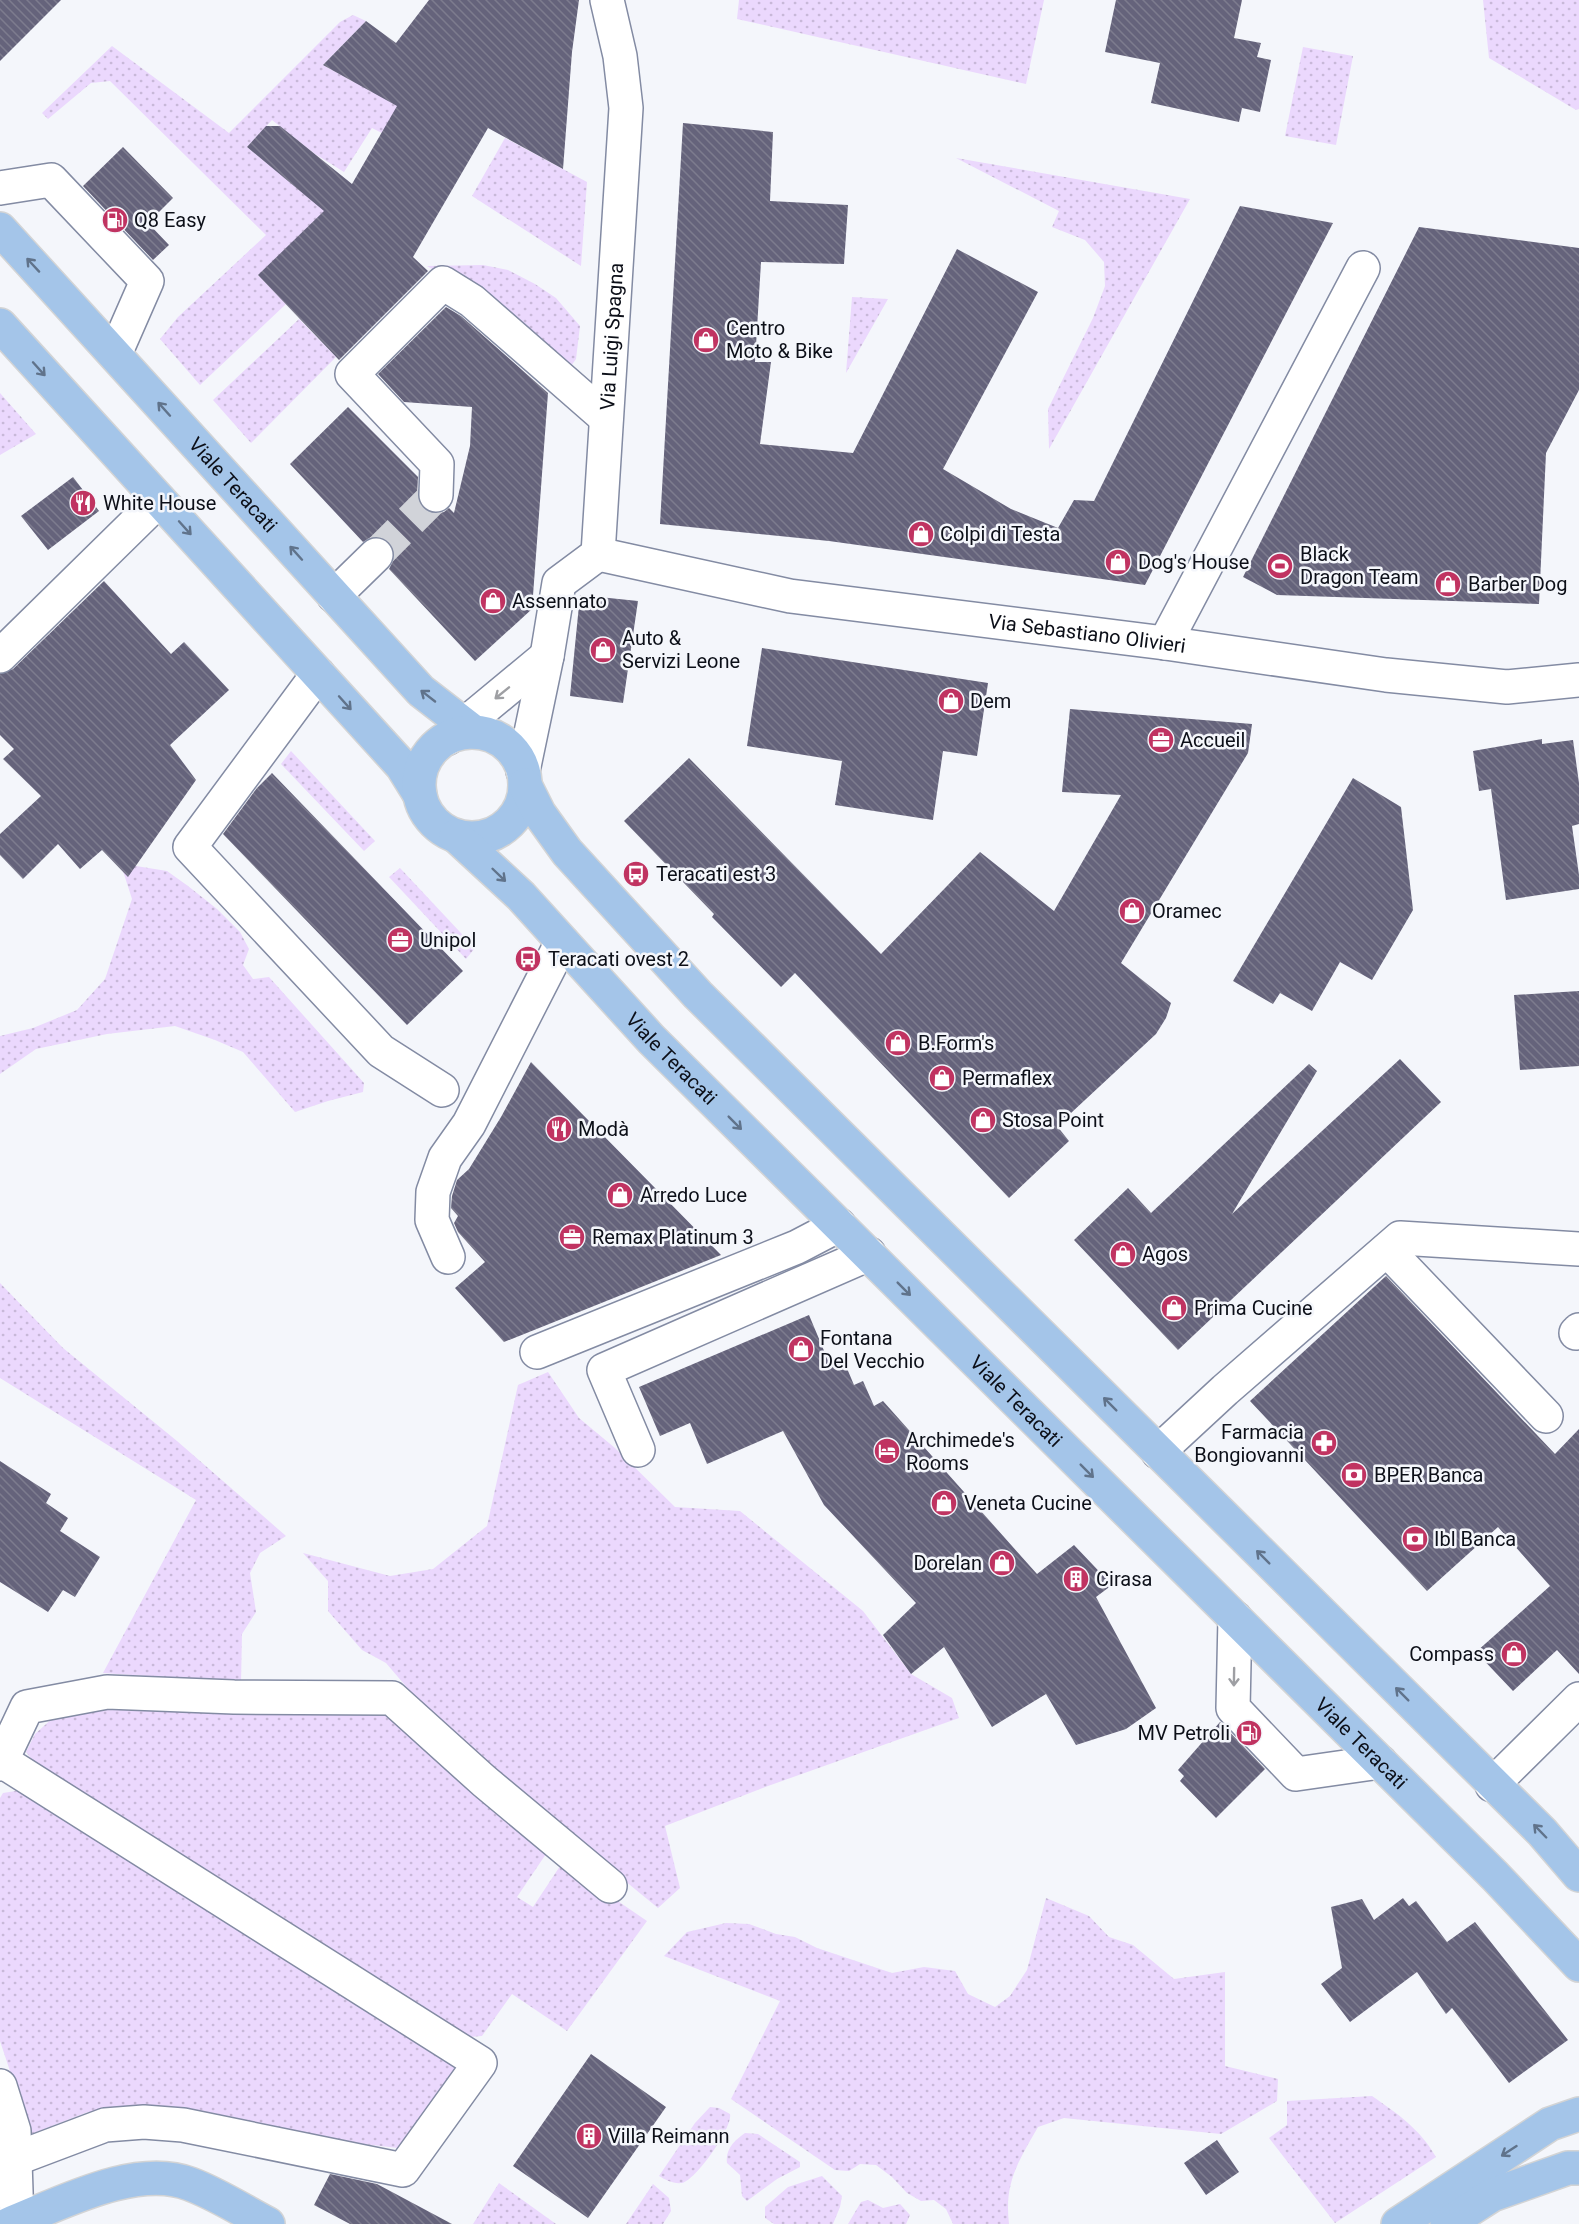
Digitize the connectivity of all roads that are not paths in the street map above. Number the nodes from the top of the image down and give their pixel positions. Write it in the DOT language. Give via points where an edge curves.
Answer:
graph roads {
  1 [pos="607,0"];
  2 [pos="0,188"];
  3 [pos="0,230"];
  4 [pos="1363,268"];
  5 [pos="0,325"];
  6 [pos="115,354"];
  7 [pos="606,418"];
  8 [pos="436,495"];
  9 [pos="159,500"];
  10 [pos="598,554"];
  11 [pos="375,555"];
  12 [pos="334,596"];
  13 [pos="1165,643"];
  14 [pos="0,656"];
  15 [pos="547,656"];
  16 [pos="318,674"];
  17 [pos="1579,680"];
  18 [pos="462,731"];
  19 [pos="524,778"];
  20 [pos="420,795"];
  21 [pos="456,836"];
  22 [pos="562,942"];
  23 [pos="442,1090"];
  24 [pos="839,1225"];
  25 [pos="1579,1249"];
  26 [pos="1387,1250"];
  27 [pos="869,1254"];
  28 [pos="448,1257"];
  29 [pos="537,1352"];
  30 [pos="1546,1416"];
  31 [pos="638,1450"];
  32 [pos="1158,1452"];
  33 [pos="1235,1618"];
  34 [pos="1579,1698"];
  35 [pos="1,1762"];
  36 [pos="1380,1762"];
  37 [pos="1492,1785"];
  38 [pos="1579,1875"];
  39 [pos="610,1886"];
  40 [pos="1579,1965"];
  41 [pos="0,2086"];
  42 [pos="1579,2103"];
  43 [pos="1564,2119"];
  44 [pos="15,2159"];
  45 [pos="1579,2168"];
  46 [pos="13,2222"];
  47 [pos="268,2224"];
  48 [pos="1398,2224"];
  49 [pos="1447,2224"];
  1 -- 7 [label="street, Via Luigi Spagna" via="620,56 626,108"];
  2 -- 6 [label="street" via="51,180 147,281"];
  6 -- 3 [label="main road, Viale Teracati, one-way"];
  4 -- 13 [label="street"];
  5 -- 9 [label="main road, one-way"];
  12 -- 6 [label="main road, Viale Teracati, one-way"];
  7 -- 8 [label="street" via="472,301 443,283 352,374 437,464"];
  7 -- 10 [label="street, Via Luigi Spagna"];
  9 -- 14 [label="street"];
  9 -- 16 [label="main road, one-way"];
  10 -- 13 [label="street, Via Sebastiano Olivieri" via="790,596"];
  10 -- 15 [label="street" via="559,583"];
  11 -- 12 [label="street"];
  18 -- 12 [label="main road, Viale Teracati, one-way"];
  13 -- 17 [label="street, Via Sebastiano Olivieri" via="1386,675 1507,687"];
  15 -- 18 [label="street, one-way"];
  15 -- 19 [label="street"];
  16 -- 20 [label="main road, one-way" via="402,766"];
  16 -- 23 [label="street" via="190,847 381,1051"];
  18 -- 19 [label="main road" via="488,734 505,744 518,759"];
  18 -- 20 [label="main road" via="436,745 421,768"];
  19 -- 21 [label="main road" via="517,812 509,823 497,831 470,838"];
  32 -- 19 [label="main road, one-way" via="698,995 567,852 538,813"];
  20 -- 21 [label="main road" via="432,820"];
  21 -- 22 [label="main road, Viale Teracati, one-way" via="521,896"];
  22 -- 24 [label="main road, Viale Teracati, one-way" via="651,1039"];
  22 -- 28 [label="street" via="469,1124 445,1158 433,1192 432,1220"];
  24 -- 27 [label="main road, Viale Teracati"];
  24 -- 29 [label="street" via="797,1247"];
  25 -- 26 [label="street" via="1418,1237 1400,1238"];
  26 -- 30 [label="street"];
  26 -- 32 [label="street"];
  27 -- 31 [label="street" via="604,1370"];
  27 -- 33 [label="main road, Viale Teracati, one-way"];
  37 -- 32 [label="main road, one-way"];
  33 -- 36 [label="main road, Viale Teracati"];
  33 -- 36 [label="street, one-way" via="1233,1708 1296,1774"];
  34 -- 37 [label="street"];
  35 -- 39 [label="street" via="27,1707 107,1692 392,1698"];
  35 -- 44 [label="street" via="480,2063 403,2170 183,2125 144,2122 105,2125"];
  36 -- 40 [label="main road, Viale Teracati"];
  38 -- 37 [label="main road, one-way" via="1542,1832"];
  41 -- 44 [label="street" via="14,2131"];
  42 -- 43 [label="main road"];
  43 -- 48 [label="main road, one-way"];
  44 -- 46 [label="street"];
  45 -- 49 [label="main road" via="1568,2168 1492,2195"];
  46 -- 47 [label="main road" via="126,2181 158,2178 189,2183"];
}
